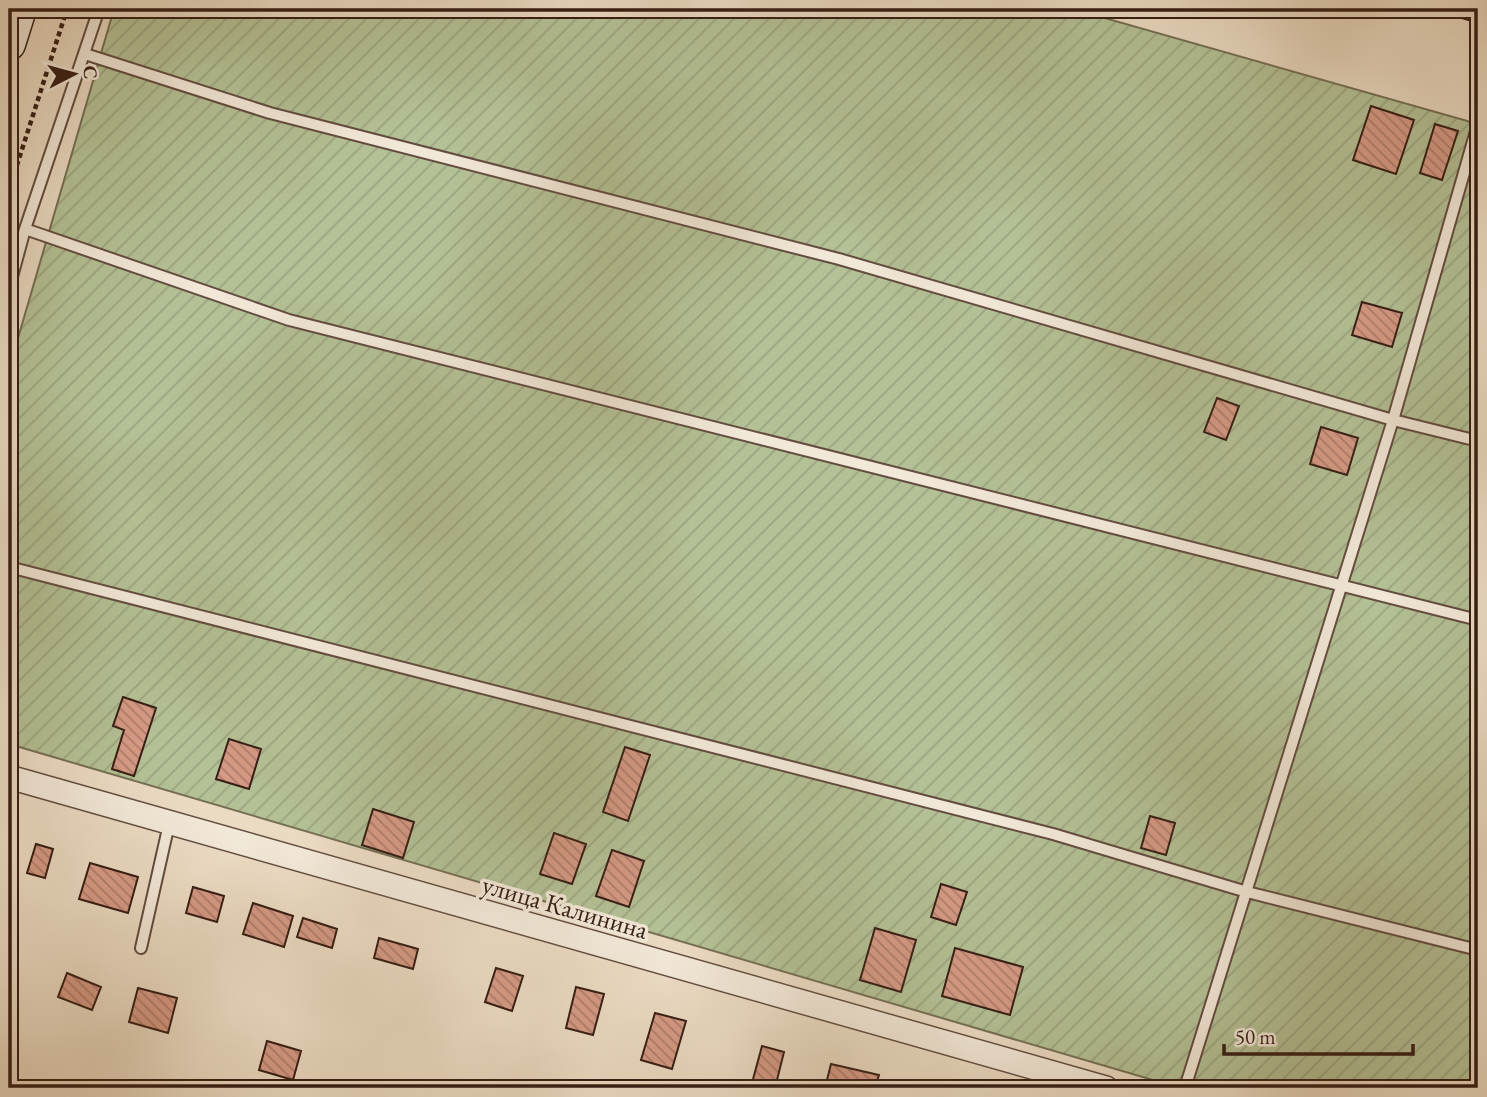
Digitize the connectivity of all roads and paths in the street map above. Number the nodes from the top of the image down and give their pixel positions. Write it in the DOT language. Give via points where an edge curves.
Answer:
graph roads {
  1 [pos="20,9"];
  2 [pos="66,9"];
  3 [pos="99,9"];
  4 [pos="9,44"];
  5 [pos="85,54"];
  6 [pos="1478,124"];
  7 [pos="9,190"];
  8 [pos="25,229"];
  9 [pos="9,288"];
  10 [pos="1394,420"];
  11 [pos="1478,441"];
  12 [pos="9,567"];
  13 [pos="1342,584"];
  14 [pos="1478,620"];
  15 [pos="9,777"];
  16 [pos="169,824"];
  17 [pos="1247,892"];
  18 [pos="141,948"];
  19 [pos="1478,950"];
  20 [pos="1043,1080"];
  21 [pos="1106,1088"];
  22 [pos="1185,1088"];
  1 -- 4 [label="main road"];
  2 -- 7 [label="path"];
  3 -- 5 [label="lane"];
  5 -- 8 [label="lane"];
  5 -- 10 [label="lane" via="270,113 839,258"];
  6 -- 10 [label="lane"];
  8 -- 9 [label="lane"];
  8 -- 13 [label="lane" via="289,320"];
  10 -- 11 [label="lane"];
  10 -- 13 [label="lane"];
  12 -- 17 [label="lane" via="1053,834"];
  13 -- 14 [label="lane"];
  13 -- 17 [label="lane"];
  15 -- 16 [label="street, улица Калинина"];
  16 -- 18 [label="lane"];
  16 -- 20 [label="street, улица Калинина"];
  17 -- 19 [label="lane"];
  17 -- 22 [label="lane"];
  20 -- 21 [label="street, улица Калинина"];
}
